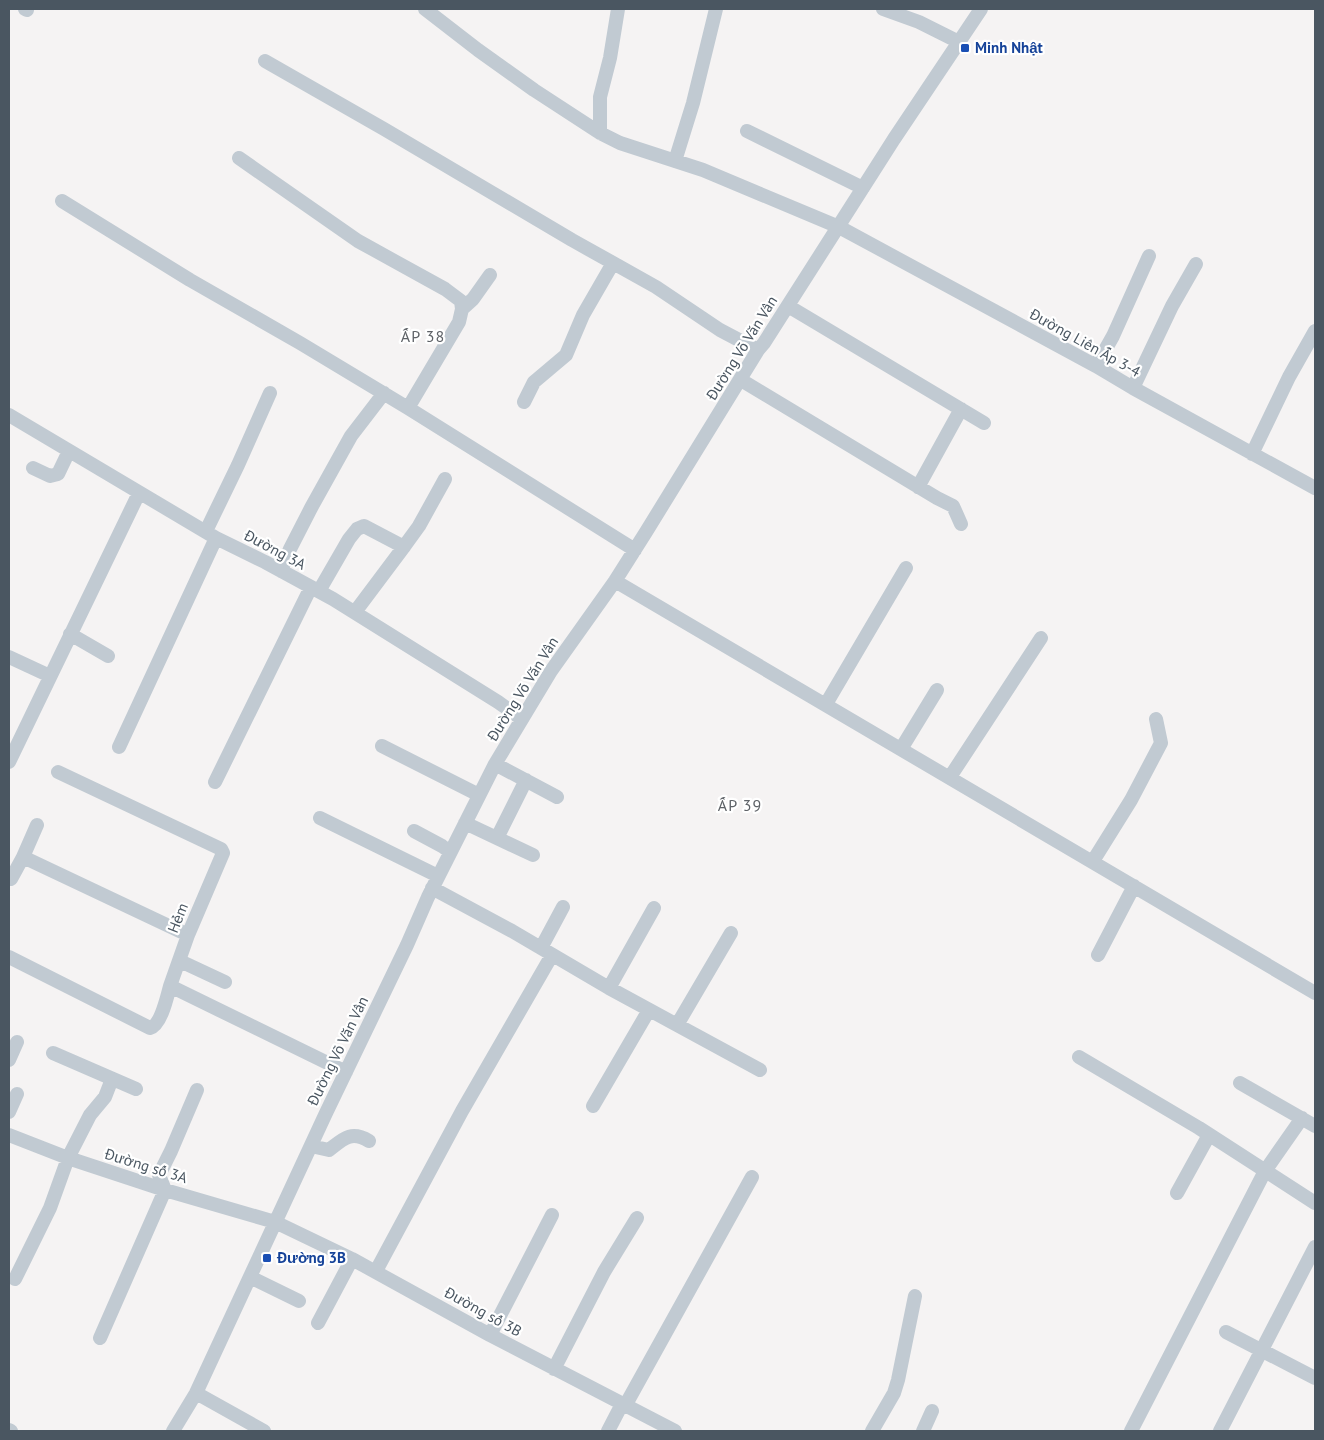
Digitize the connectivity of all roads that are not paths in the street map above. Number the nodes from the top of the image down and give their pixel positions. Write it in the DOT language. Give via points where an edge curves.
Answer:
graph roads {
  1 [pos="426,9"];
  2 [pos="618,9"];
  3 [pos="716,9"];
  4 [pos="883,9"];
  5 [pos="981,9"];
  6 [pos="959,42"];
  7 [pos="265,61"];
  8 [pos="747,131"];
  9 [pos="600,133"];
  10 [pos="239,158"];
  11 [pos="675,161"];
  12 [pos="863,188"];
  13 [pos="62,202"];
  14 [pos="839,227"];
  15 [pos="1148,256"];
  16 [pos="613,263"];
  17 [pos="1196,264"];
  18 [pos="490,275"];
  19 [pos="788,306"];
  20 [pos="462,309"];
  21 [pos="1315,331"];
  22 [pos="758,350"];
  23 [pos="1096,366"];
  24 [pos="741,380"];
  25 [pos="1132,388"];
  26 [pos="270,393"];
  27 [pos="384,393"];
  28 [pos="524,402"];
  29 [pos="408,408"];
  30 [pos="961,409"];
  31 [pos="9,415"];
  32 [pos="984,423"];
  33 [pos="69,451"];
  34 [pos="1252,454"];
  35 [pos="34,468"];
  36 [pos="445,480"];
  37 [pos="918,487"];
  38 [pos="1315,488"];
  39 [pos="139,493"];
  40 [pos="961,524"];
  41 [pos="211,535"];
  42 [pos="404,547"];
  43 [pos="634,550"];
  44 [pos="906,568"];
  45 [pos="281,571"];
  46 [pos="614,581"];
  47 [pos="315,589"];
  48 [pos="354,612"];
  49 [pos="70,634"];
  50 [pos="1041,638"];
  51 [pos="108,656"];
  52 [pos="9,657"];
  53 [pos="50,676"];
  54 [pos="937,690"];
  55 [pos="826,704"];
  56 [pos="522,719"];
  57 [pos="1156,719"];
  58 [pos="382,746"];
  59 [pos="118,747"];
  60 [pos="901,748"];
  61 [pos="9,762"];
  62 [pos="495,764"];
  63 [pos="58,772"];
  64 [pos="950,777"];
  65 [pos="526,780"];
  66 [pos="215,782"];
  67 [pos="479,795"];
  68 [pos="558,797"];
  69 [pos="320,818"];
  70 [pos="465,823"];
  71 [pos="37,825"];
  72 [pos="414,831"];
  73 [pos="497,838"];
  74 [pos="450,852"];
  75 [pos="533,855"];
  76 [pos="23,857"];
  77 [pos="1093,861"];
  78 [pos="438,876"];
  79 [pos="11,879"];
  80 [pos="1134,886"];
  81 [pos="432,888"];
  82 [pos="563,907"];
  83 [pos="654,908"];
  84 [pos="731,933"];
  85 [pos="188,935"];
  86 [pos="546,951"];
  87 [pos="1098,955"];
  88 [pos="9,958"];
  89 [pos="180,961"];
  90 [pos="225,982"];
  91 [pos="170,986"];
  92 [pos="608,988"];
  93 [pos="1315,992"];
  94 [pos="649,1010"];
  95 [pos="677,1025"];
  96 [pos="17,1042"];
  97 [pos="53,1053"];
  98 [pos="1080,1057"];
  99 [pos="9,1060"];
  100 [pos="760,1070"];
  101 [pos="346,1072"];
  102 [pos="112,1079"];
  103 [pos="1240,1082"];
  104 [pos="136,1089"];
  105 [pos="197,1090"];
  106 [pos="17,1094"];
  107 [pos="593,1106"];
  108 [pos="9,1112"];
  109 [pos="1302,1118"];
  110 [pos="1315,1126"];
  111 [pos="1209,1134"];
  112 [pos="9,1135"];
  113 [pos="369,1141"];
  114 [pos="311,1146"];
  115 [pos="68,1158"];
  116 [pos="1265,1170"];
  117 [pos="752,1177"];
  118 [pos="165,1190"];
  119 [pos="1177,1193"];
  120 [pos="1315,1203"];
  121 [pos="552,1215"];
  122 [pos="638,1218"];
  123 [pos="275,1222"];
  124 [pos="1315,1247"];
  125 [pos="352,1259"];
  126 [pos="376,1271"];
  127 [pos="250,1277"];
  128 [pos="15,1279"];
  129 [pos="915,1296"];
  130 [pos="299,1301"];
  131 [pos="318,1323"];
  132 [pos="1226,1332"];
  133 [pos="490,1335"];
  134 [pos="100,1338"];
  135 [pos="1261,1350"];
  136 [pos="554,1369"];
  137 [pos="1315,1378"];
  138 [pos="196,1392"];
  139 [pos="623,1405"];
  140 [pos="932,1411"];
  141 [pos="173,1431"];
  142 [pos="264,1431"];
  143 [pos="608,1431"];
  144 [pos="675,1431"];
  145 [pos="872,1431"];
  146 [pos="923,1431"];
  147 [pos="1131,1431"];
  148 [pos="1220,1431"];
  1 -- 9 [label="street, Đường Liên Ấp 3-4" via="534,90"];
  2 -- 9 [label="street" via="600,97"];
  3 -- 11 [label="street"];
  4 -- 6 [label="street"];
  5 -- 6 [label="street, Đường Võ Văn Vân"];
  6 -- 12 [label="street, Đường Võ Văn Vân"];
  7 -- 16 [label="street"];
  8 -- 12 [label="street"];
  9 -- 11 [label="street, Đường Liên Ấp 3-4"];
  10 -- 20 [label="street" via="358,240 445,289 461,301"];
  11 -- 14 [label="street, Đường Liên Ấp 3-4"];
  12 -- 14 [label="street, Đường Võ Văn Vân"];
  13 -- 27 [label="street"];
  14 -- 19 [label="street, Đường Võ Văn Vân"];
  14 -- 23 [label="street, Đường Liên Ấp 3-4"];
  15 -- 23 [label="street" via="1113,336"];
  16 -- 22 [label="street"];
  16 -- 28 [label="street" via="583,315 566,356 534,382"];
  17 -- 25 [label="street"];
  18 -- 20 [label="street"];
  19 -- 22 [label="street, Đường Võ Văn Vân"];
  19 -- 30 [label="street"];
  20 -- 29 [label="street" via="459,322"];
  21 -- 34 [label="street"];
  22 -- 24 [label="street, Đường Võ Văn Vân"];
  23 -- 25 [label="street, Đường Liên Ấp 3-4"];
  24 -- 37 [label="street"];
  24 -- 43 [label="street, Đường Võ Văn Vân"];
  25 -- 34 [label="street, Đường Liên Ấp 3-4"];
  26 -- 41 [label="street"];
  27 -- 29 [label="street"];
  27 -- 45 [label="street" via="351,436"];
  29 -- 43 [label="street"];
  30 -- 32 [label="street"];
  30 -- 37 [label="street"];
  31 -- 33 [label="street, Đường 3A"];
  33 -- 35 [label="street" via="58,474 50,476"];
  33 -- 39 [label="street, Đường 3A"];
  34 -- 38 [label="street, Đường Liên Ấp 3-4"];
  36 -- 42 [label="street"];
  37 -- 40 [label="street" via="953,506"];
  39 -- 41 [label="street, Đường 3A"];
  39 -- 49 [label="street"];
  41 -- 45 [label="street, Đường 3A"];
  41 -- 59 [label="street"];
  42 -- 47 [label="street" via="364,526 359,528"];
  42 -- 48 [label="street"];
  43 -- 46 [label="street, Đường Võ Văn Vân"];
  44 -- 55 [label="street"];
  45 -- 47 [label="street, Đường 3A"];
  46 -- 55 [label="street"];
  46 -- 56 [label="street, Đường Võ Văn Vân"];
  47 -- 48 [label="street, Đường 3A"];
  47 -- 66 [label="street"];
  48 -- 56 [label="street, Đường 3A"];
  49 -- 51 [label="street"];
  49 -- 53 [label="street"];
  50 -- 64 [label="street"];
  52 -- 53 [label="street"];
  53 -- 61 [label="street"];
  54 -- 60 [label="street"];
  55 -- 60 [label="street"];
  56 -- 62 [label="street, Đường Võ Văn Vân"];
  57 -- 77 [label="street" via="1161,743"];
  58 -- 67 [label="street"];
  60 -- 64 [label="street"];
  62 -- 65 [label="street"];
  62 -- 67 [label="street, Đường Võ Văn Vân"];
  63 -- 85 [label="street, Hẻm" via="221,849 223,853"];
  64 -- 77 [label="street"];
  65 -- 68 [label="street"];
  65 -- 73 [label="street"];
  67 -- 70 [label="street, Đường Võ Văn Vân"];
  69 -- 78 [label="street"];
  70 -- 73 [label="street"];
  70 -- 74 [label="street, Đường Võ Văn Vân"];
  71 -- 76 [label="street"];
  72 -- 74 [label="street"];
  73 -- 75 [label="street"];
  74 -- 78 [label="street, Đường Võ Văn Vân"];
  76 -- 79 [label="street"];
  76 -- 85 [label="street"];
  77 -- 80 [label="street"];
  78 -- 81 [label="street, Đường Võ Văn Vân"];
  80 -- 87 [label="street"];
  80 -- 93 [label="street"];
  81 -- 86 [label="street"];
  81 -- 101 [label="street, Đường Võ Văn Vân"];
  82 -- 86 [label="street"];
  83 -- 92 [label="street"];
  84 -- 95 [label="street"];
  85 -- 89 [label="street, Hẻm"];
  86 -- 92 [label="street"];
  86 -- 126 [label="street"];
  88 -- 91 [label="street, Hẻm" via="150,1028 158,1022"];
  89 -- 90 [label="street"];
  89 -- 91 [label="street, Hẻm"];
  91 -- 101 [label="street"];
  92 -- 94 [label="street"];
  94 -- 95 [label="street"];
  94 -- 107 [label="street"];
  95 -- 100 [label="street"];
  96 -- 99 [label="street"];
  97 -- 102 [label="street"];
  98 -- 111 [label="street"];
  101 -- 114 [label="street, Đường Võ Văn Vân"];
  102 -- 104 [label="street"];
  102 -- 115 [label="street"];
  103 -- 109 [label="street"];
  105 -- 118 [label="street" via="159,1175"];
  106 -- 108 [label="street"];
  109 -- 110 [label="street"];
  109 -- 116 [label="street"];
  111 -- 116 [label="street"];
  111 -- 119 [label="street"];
  112 -- 115 [label="street, Đường số 3A"];
  113 -- 114 [label="street" via="360,1136 346,1137 329,1150"];
  114 -- 123 [label="street, Đường Võ Văn Vân"];
  115 -- 118 [label="street, Đường số 3A"];
  115 -- 128 [label="street" via="50,1208"];
  116 -- 120 [label="street"];
  116 -- 147 [label="street"];
  117 -- 139 [label="street"];
  118 -- 123 [label="street, Đường số 3A"];
  118 -- 134 [label="street"];
  121 -- 133 [label="street"];
  122 -- 136 [label="street" via="604,1272"];
  123 -- 125 [label="street, Đường số 3B"];
  123 -- 127 [label="street, Đường Võ Văn Vân"];
  124 -- 135 [label="street"];
  125 -- 126 [label="street, Đường số 3B"];
  125 -- 131 [label="street"];
  126 -- 133 [label="street, Đường số 3B"];
  127 -- 130 [label="street"];
  127 -- 138 [label="street, Đường Võ Văn Vân"];
  129 -- 145 [label="street" via="894,1393"];
  132 -- 135 [label="street"];
  133 -- 136 [label="street, Đường số 3B"];
  135 -- 137 [label="street"];
  135 -- 148 [label="street"];
  136 -- 139 [label="street, Đường số 3B"];
  138 -- 141 [label="street, Đường Võ Văn Vân"];
  138 -- 142 [label="street"];
  139 -- 143 [label="street"];
  139 -- 144 [label="street, Đường số 3B"];
  140 -- 146 [label="street"];
}
